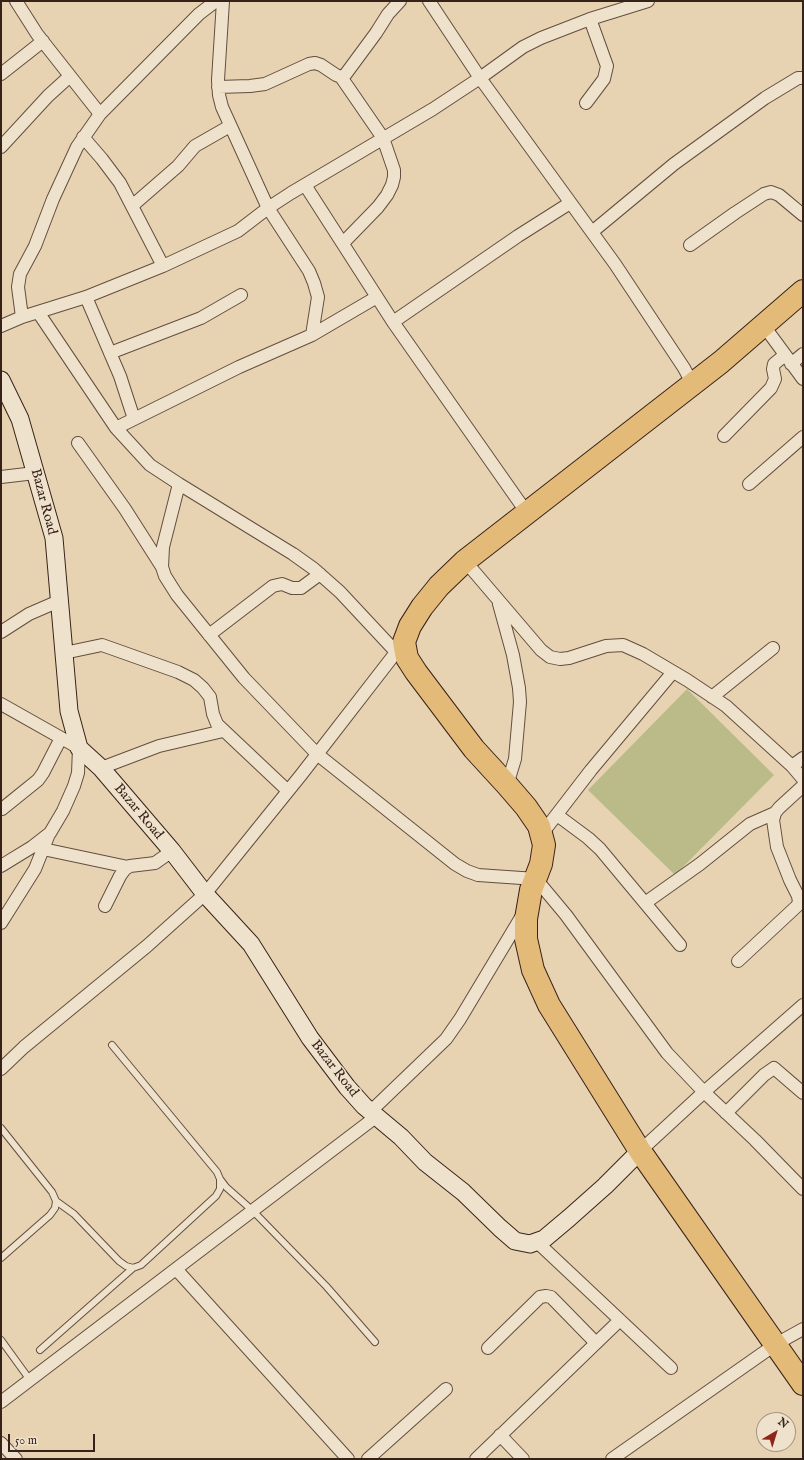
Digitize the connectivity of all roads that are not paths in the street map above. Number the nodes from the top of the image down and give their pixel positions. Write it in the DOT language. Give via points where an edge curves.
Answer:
graph roads {
  1 [pos="16,1"];
  2 [pos="216,1"];
  3 [pos="223,1"];
  4 [pos="400,1"];
  5 [pos="429,1"];
  6 [pos="648,1"];
  7 [pos="590,19"];
  8 [pos="43,41"];
  9 [pos="1,74"];
  10 [pos="70,76"];
  11 [pos="341,77"];
  12 [pos="480,78"];
  13 [pos="803,78"];
  14 [pos="218,87"];
  15 [pos="586,103"];
  16 [pos="100,114"];
  17 [pos="230,126"];
  18 [pos="83,138"];
  19 [pos="382,138"];
  20 [pos="3,142"];
  21 [pos="305,185"];
  22 [pos="570,203"];
  23 [pos="132,206"];
  24 [pos="268,208"];
  25 [pos="803,215"];
  26 [pos="592,232"];
  27 [pos="342,243"];
  28 [pos="690,245"];
  29 [pos="163,266"];
  30 [pos="803,291"];
  31 [pos="241,295"];
  32 [pos="86,297"];
  33 [pos="377,297"];
  34 [pos="38,312"];
  35 [pos="22,317"];
  36 [pos="393,322"];
  37 [pos="1,326"];
  38 [pos="764,326"];
  39 [pos="312,335"];
  40 [pos="110,353"];
  41 [pos="803,354"];
  42 [pos="788,359"];
  43 [pos="803,379"];
  44 [pos="1,380"];
  45 [pos="692,383"];
  46 [pos="5,400"];
  47 [pos="134,420"];
  48 [pos="116,428"];
  49 [pos="724,436"];
  50 [pos="803,437"];
  51 [pos="78,443"];
  52 [pos="35,473"];
  53 [pos="1,477"];
  54 [pos="179,484"];
  55 [pos="749,484"];
  56 [pos="527,513"];
  57 [pos="465,561"];
  58 [pos="162,567"];
  59 [pos="320,574"];
  60 [pos="59,601"];
  61 [pos="498,601"];
  62 [pos="1,632"];
  63 [pos="209,635"];
  64 [pos="400,647"];
  65 [pos="773,648"];
  66 [pos="64,653"];
  67 [pos="673,672"];
  68 [pos="712,697"];
  69 [pos="2,706"];
  70 [pos="223,731"];
  71 [pos="61,738"];
  72 [pos="79,748"];
  73 [pos="317,754"];
  74 [pos="803,758"];
  75 [pos="792,766"];
  76 [pos="101,768"];
  77 [pos="803,780"];
  78 [pos="507,785"];
  79 [pos="803,786"];
  80 [pos="288,791"];
  81 [pos="2,809"];
  82 [pos="775,813"];
  83 [pos="557,815"];
  84 [pos="50,833"];
  85 [pos="541,836"];
  86 [pos="43,849"];
  87 [pos="172,851"];
  88 [pos="1,866"];
  89 [pos="128,867"];
  90 [pos="536,879"];
  91 [pos="205,894"];
  92 [pos="645,903"];
  93 [pos="529,904"];
  94 [pos="105,906"];
  95 [pos="1,923"];
  96 [pos="680,945"];
  97 [pos="738,962"];
  98 [pos="803,1005"];
  99 [pos="112,1045"];
  100 [pos="1,1069"];
  101 [pos="704,1092"];
  102 [pos="803,1093"];
  103 [pos="726,1113"];
  104 [pos="374,1114"];
  105 [pos="1,1128"];
  106 [pos="640,1151"];
  107 [pos="220,1179"];
  108 [pos="803,1189"];
  109 [pos="56,1201"];
  110 [pos="253,1211"];
  111 [pos="537,1242"];
  112 [pos="1,1258"];
  113 [pos="133,1268"];
  114 [pos="176,1269"];
  115 [pos="620,1320"];
  116 [pos="803,1329"];
  117 [pos="1,1340"];
  118 [pos="375,1342"];
  119 [pos="596,1343"];
  120 [pos="776,1344"];
  121 [pos="488,1348"];
  122 [pos="40,1350"];
  123 [pos="671,1368"];
  124 [pos="30,1380"];
  125 [pos="803,1384"];
  126 [pos="446,1389"];
  127 [pos="1,1402"];
  128 [pos="500,1435"];
  129 [pos="1,1443"];
  130 [pos="16,1459"];
  131 [pos="348,1459"];
  132 [pos="368,1459"];
  133 [pos="476,1459"];
  134 [pos="523,1459"];
  135 [pos="612,1459"];
  1 -- 8 [label="street"];
  2 -- 16 [label="street" via="199,14"];
  3 -- 14 [label="street"];
  4 -- 11 [label="street" via="388,14 350,70"];
  5 -- 12 [label="street"];
  6 -- 7 [label="street"];
  7 -- 12 [label="street" via="523,47"];
  7 -- 15 [label="street" via="607,66 604,79"];
  8 -- 9 [label="street"];
  8 -- 10 [label="street"];
  10 -- 16 [label="street"];
  10 -- 20 [label="street"];
  11 -- 14 [label="street" via="315,63 264,84"];
  11 -- 19 [label="street"];
  12 -- 19 [label="street"];
  12 -- 22 [label="street"];
  13 -- 26 [label="street" via="798,78 765,98 674,164"];
  14 -- 17 [label="street" via="222,107"];
  16 -- 18 [label="street"];
  17 -- 23 [label="street" via="195,146 178,166"];
  17 -- 24 [label="street"];
  18 -- 23 [label="street" via="113,173"];
  18 -- 35 [label="street" via="53,198 35,246 20,274 18,287"];
  19 -- 21 [label="street"];
  19 -- 27 [label="street" via="394,170 392,185 378,207"];
  21 -- 24 [label="street"];
  21 -- 27 [label="street"];
  22 -- 26 [label="street"];
  22 -- 36 [label="street"];
  23 -- 29 [label="street"];
  24 -- 29 [label="street" via="238,230"];
  24 -- 39 [label="street" via="309,271 314,283 318,297"];
  25 -- 28 [label="street" via="779,195 771,192 734,213"];
  26 -- 45 [label="street"];
  27 -- 33 [label="street"];
  29 -- 32 [label="street"];
  30 -- 38 [label="highway"];
  31 -- 40 [label="street" via="201,318"];
  32 -- 34 [label="street"];
  32 -- 40 [label="street"];
  33 -- 36 [label="street"];
  33 -- 39 [label="street"];
  34 -- 35 [label="street"];
  34 -- 48 [label="street"];
  35 -- 37 [label="street"];
  36 -- 56 [label="street"];
  38 -- 42 [label="street"];
  38 -- 45 [label="highway"];
  39 -- 47 [label="street" via="239,367"];
  40 -- 47 [label="street"];
  41 -- 42 [label="street"];
  42 -- 43 [label="street"];
  42 -- 49 [label="street" via="774,364 775,379 771,388"];
  44 -- 46 [label="street, Bazar Road"];
  45 -- 56 [label="highway"];
  46 -- 52 [label="street, Bazar Road" via="20,419"];
  47 -- 48 [label="street"];
  48 -- 54 [label="street" via="150,465"];
  50 -- 55 [label="street"];
  51 -- 58 [label="street"];
  52 -- 53 [label="street"];
  52 -- 60 [label="street, Bazar Road" via="54,538"];
  54 -- 58 [label="street" via="163,547"];
  54 -- 59 [label="street" via="294,554"];
  56 -- 57 [label="highway"];
  57 -- 61 [label="street"];
  57 -- 64 [label="highway" via="422,607"];
  58 -- 63 [label="street" via="177,596"];
  59 -- 63 [label="street" via="301,588 282,584 273,586"];
  59 -- 64 [label="street"];
  60 -- 62 [label="street" via="29,614"];
  60 -- 66 [label="street, Bazar Road"];
  61 -- 67 [label="street" via="550,657 569,658 606,646 623,645"];
  61 -- 78 [label="street" via="520,688 517,748"];
  63 -- 73 [label="street" via="244,678"];
  64 -- 73 [label="street"];
  64 -- 78 [label="highway" via="474,749"];
  65 -- 68 [label="street"];
  66 -- 70 [label="street" via="102,645 178,672 194,680 207,693 217,724"];
  66 -- 72 [label="street, Bazar Road" via="69,711"];
  67 -- 68 [label="street"];
  67 -- 83 [label="street"];
  68 -- 75 [label="street" via="726,706"];
  69 -- 71 [label="street, Bazar Road"];
  70 -- 76 [label="street" via="160,746"];
  70 -- 80 [label="street"];
  71 -- 72 [label="street, Bazar Road"];
  71 -- 81 [label="street" via="43,774"];
  72 -- 76 [label="street, Bazar Road"];
  72 -- 84 [label="street" via="78,773 74,786"];
  73 -- 80 [label="street"];
  73 -- 90 [label="street" via="412,831 467,871 478,875"];
  74 -- 75 [label="street"];
  75 -- 77 [label="street"];
  76 -- 87 [label="street, Bazar Road"];
  78 -- 85 [label="highway" via="539,826"];
  79 -- 82 [label="street"];
  80 -- 91 [label="street"];
  82 -- 92 [label="street" via="750,824"];
  82 -- 97 [label="street" via="773,820 777,847 799,902"];
  83 -- 85 [label="street"];
  83 -- 92 [label="street" via="600,849"];
  84 -- 86 [label="street"];
  84 -- 88 [label="street"];
  85 -- 90 [label="highway" via="544,845"];
  86 -- 89 [label="street"];
  86 -- 95 [label="street" via="35,869"];
  87 -- 89 [label="street" via="155,863"];
  87 -- 91 [label="street, Bazar Road"];
  89 -- 94 [label="street" via="120,876"];
  90 -- 93 [label="highway"];
  90 -- 101 [label="street" via="566,915 667,1054"];
  91 -- 100 [label="street" via="147,946 24,1046"];
  91 -- 104 [label="street, Bazar Road" via="251,944 310,1038 347,1087"];
  92 -- 96 [label="street"];
  93 -- 104 [label="street" via="446,1039"];
  93 -- 106 [label="highway" via="526,939 533,970 549,1005"];
  98 -- 101 [label="street"];
  99 -- 107 [label="lane" via="217,1172"];
  101 -- 103 [label="street"];
  101 -- 106 [label="street"];
  102 -- 103 [label="street" via="774,1068"];
  103 -- 108 [label="street"];
  104 -- 110 [label="street"];
  104 -- 111 [label="street, Bazar Road" via="515,1241 530,1244"];
  105 -- 109 [label="lane" via="52,1192"];
  106 -- 111 [label="street" via="569,1218"];
  106 -- 120 [label="highway"];
  107 -- 110 [label="lane"];
  107 -- 113 [label="lane" via="220,1190 216,1196 141,1265"];
  109 -- 112 [label="lane" via="50,1215"];
  109 -- 113 [label="lane" via="74,1214 119,1261"];
  110 -- 114 [label="street"];
  110 -- 118 [label="lane" via="326,1286"];
  111 -- 115 [label="street"];
  113 -- 122 [label="lane"];
  114 -- 124 [label="street"];
  114 -- 131 [label="street"];
  115 -- 119 [label="street"];
  115 -- 123 [label="street"];
  116 -- 120 [label="street"];
  117 -- 124 [label="lane"];
  119 -- 121 [label="street" via="551,1297 546,1296 540,1297"];
  119 -- 128 [label="street"];
  120 -- 125 [label="highway"];
  120 -- 135 [label="street"];
  124 -- 127 [label="street"];
  126 -- 132 [label="street"];
  128 -- 133 [label="street"];
  128 -- 134 [label="street"];
  129 -- 130 [label="street"];
}
